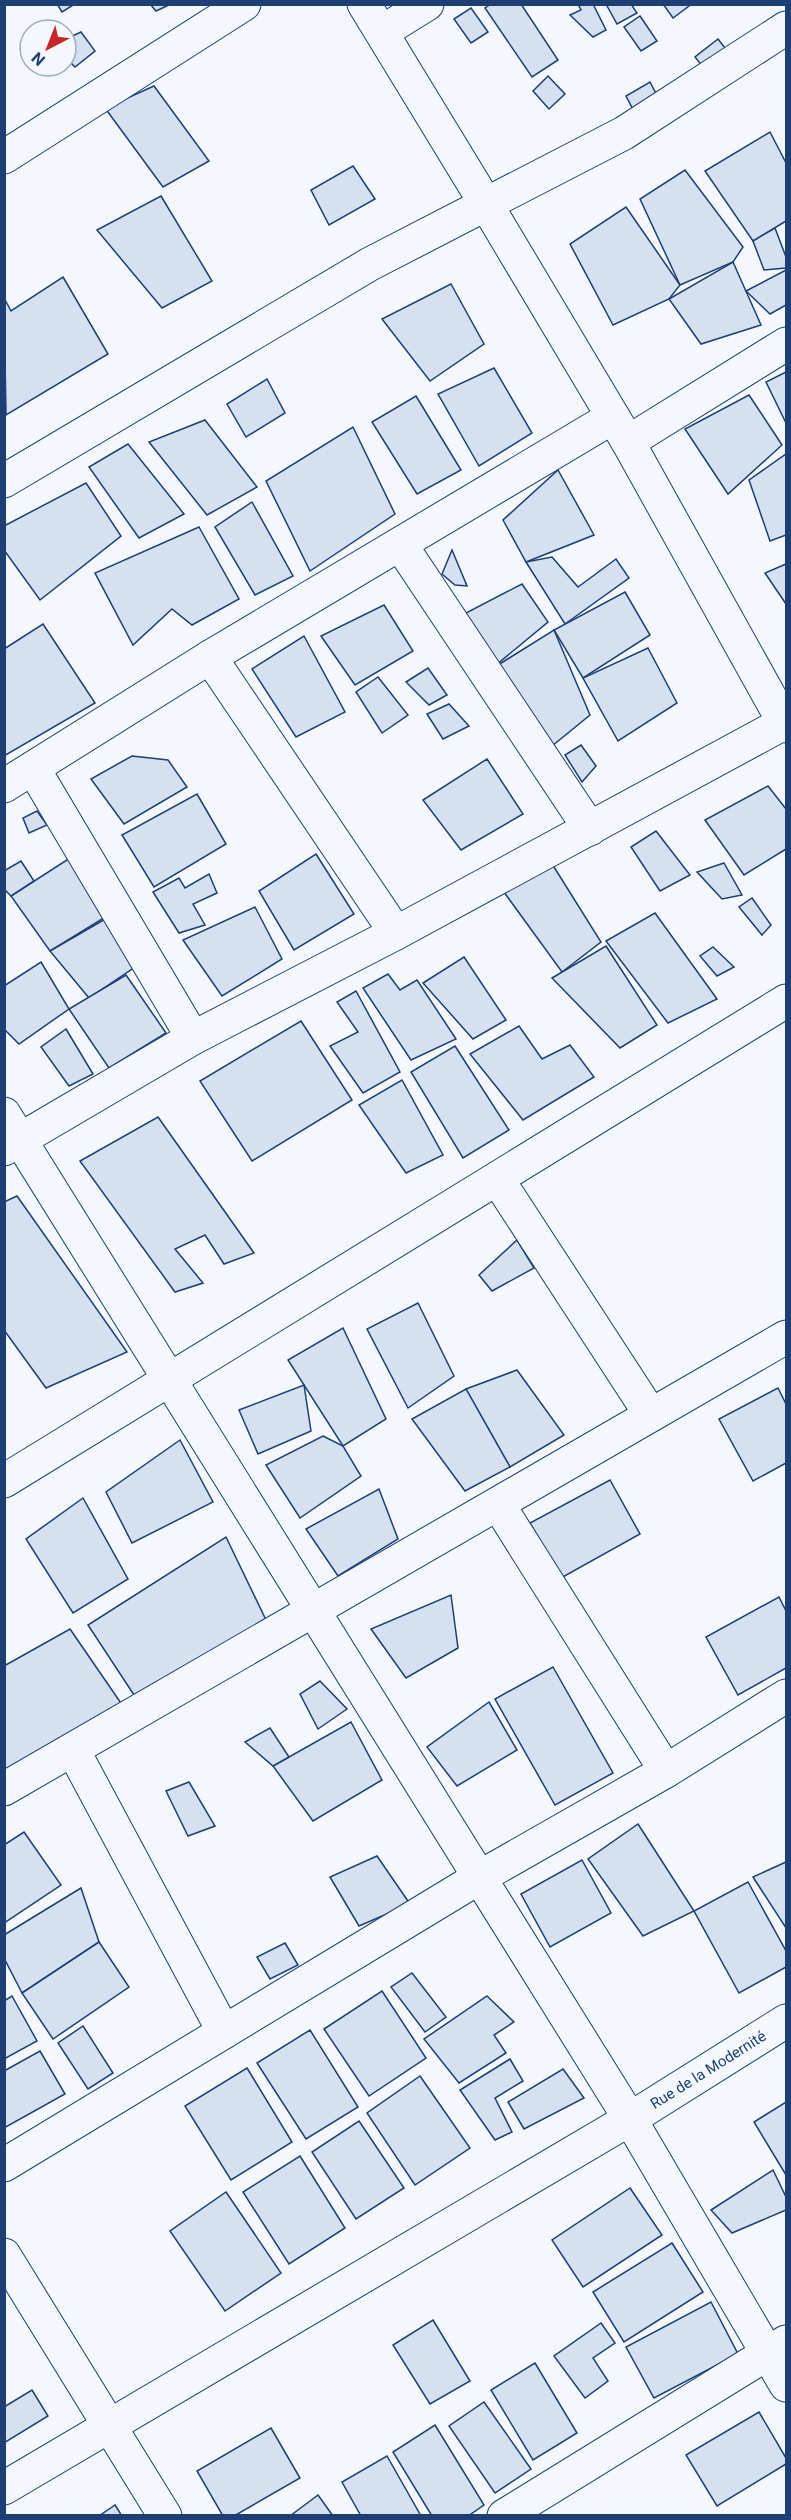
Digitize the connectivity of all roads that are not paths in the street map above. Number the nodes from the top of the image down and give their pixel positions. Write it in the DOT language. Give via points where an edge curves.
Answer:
graph roads {
  1 [pos="244,4"];
  2 [pos="364,4"];
  3 [pos="427,4"];
  4 [pos="786,28"];
  5 [pos="382,32"];
  6 [pos="4,157"];
  7 [pos="486,204"];
  8 [pos="786,344"];
  9 [pos="620,430"];
  10 [pos="4,481"];
  11 [pos="400,544"];
  12 [pos="210,657"];
  13 [pos="785,724"];
  14 [pos="33,768"];
  15 [pos="4,786"];
  16 [pos="590,830"];
  17 [pos="396,933"];
  18 [pos="786,1001"];
  19 [pos="193,1038"];
  20 [pos="10,1134"];
  21 [pos="498,1180"];
  22 [pos="786,1337"];
  23 [pos="171,1381"];
  24 [pos="651,1415"];
  25 [pos="4,1481"];
  26 [pos="498,1504"];
  27 [pos="314,1611"];
  28 [pos="786,1696"];
  29 [pos="73,1750"];
  30 [pos="666,1771"];
  31 [pos="4,1789"];
  32 [pos="480,1877"];
  33 [pos="786,2021"];
  34 [pos="224,2032"];
  35 [pos="630,2119"];
  36 [pos="4,2165"];
  37 [pos="4,2255"];
  38 [pos="777,2348"];
  39 [pos="786,2385"];
  40 [pos="107,2426"];
  41 [pos="4,2488"];
  42 [pos="517,2512"];
  43 [pos="165,2516"];
  1 -- 6 [label="street"];
  2 -- 5 [label="street"];
  3 -- 5 [label="street"];
  4 -- 7 [label="street" via="624,133"];
  5 -- 7 [label="street"];
  7 -- 9 [label="street"];
  7 -- 10 [label="street" via="370,264"];
  8 -- 9 [label="street"];
  9 -- 11 [label="street"];
  9 -- 13 [label="street"];
  11 -- 12 [label="street"];
  11 -- 16 [label="street"];
  12 -- 14 [label="street"];
  12 -- 17 [label="street"];
  13 -- 16 [label="street"];
  14 -- 15 [label="street"];
  14 -- 19 [label="street"];
  16 -- 17 [label="street"];
  17 -- 19 [label="street"];
  18 -- 21 [label="street"];
  19 -- 20 [label="street"];
  20 -- 23 [label="street"];
  21 -- 23 [label="street"];
  21 -- 24 [label="street"];
  22 -- 24 [label="street"];
  23 -- 25 [label="street"];
  23 -- 27 [label="street"];
  24 -- 26 [label="street"];
  26 -- 27 [label="street"];
  26 -- 30 [label="street"];
  27 -- 29 [label="street"];
  27 -- 32 [label="street"];
  28 -- 30 [label="street"];
  29 -- 31 [label="street"];
  29 -- 34 [label="street"];
  30 -- 32 [label="street"];
  32 -- 34 [label="street"];
  32 -- 35 [label="street"];
  33 -- 35 [label="street, Rue de la Modernité"];
  34 -- 36 [label="street"];
  35 -- 38 [label="street"];
  35 -- 40 [label="street, Rue de la Modernité"];
  37 -- 40 [label="street"];
  38 -- 39 [label="street"];
  38 -- 42 [label="street"];
  40 -- 41 [label="street, Rue de la Modernité"];
  40 -- 43 [label="street"];
}
